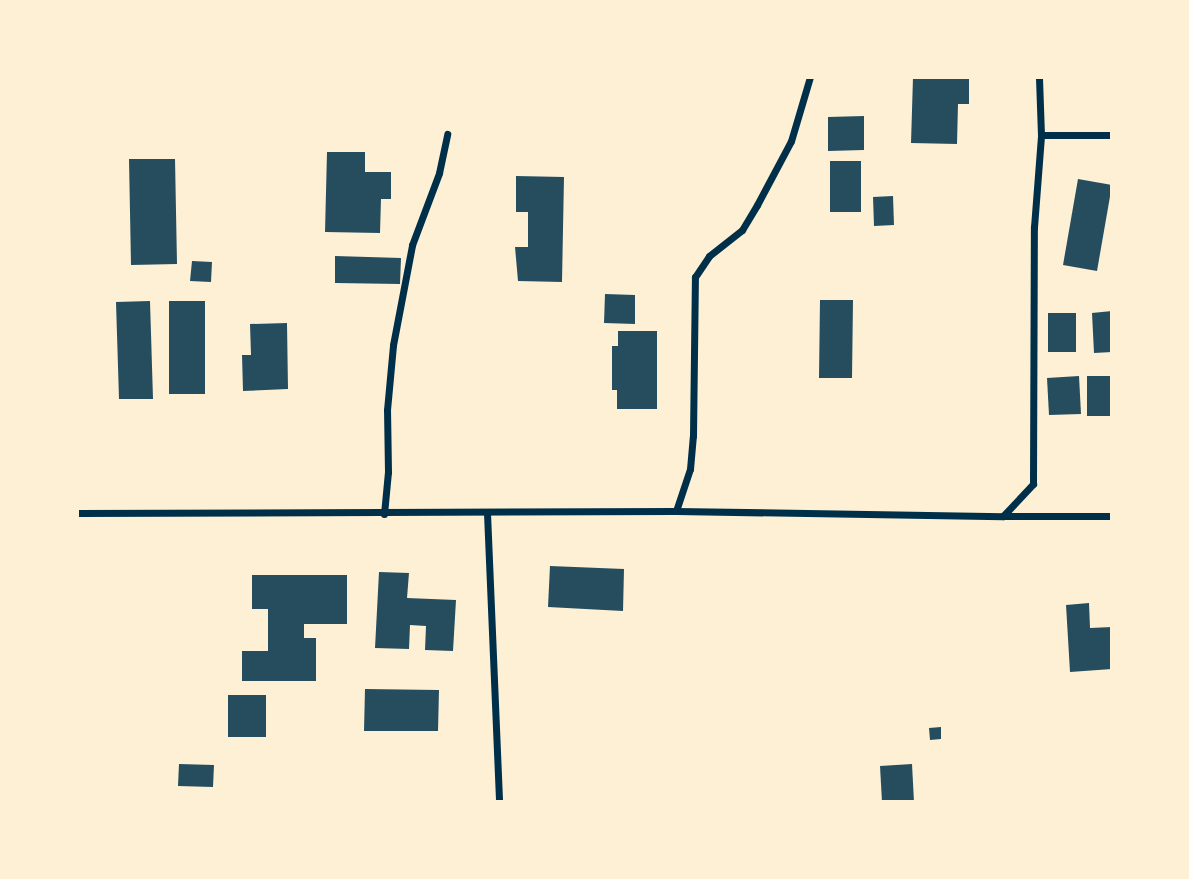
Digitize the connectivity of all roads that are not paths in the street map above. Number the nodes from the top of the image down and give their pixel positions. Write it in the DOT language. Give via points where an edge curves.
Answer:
graph roads {
  1 [pos="810,77"];
  2 [pos="1040,77"];
  3 [pos="447,134"];
  4 [pos="1041,135"];
  5 [pos="1112,135"];
  6 [pos="676,511"];
  7 [pos="77,513"];
  8 [pos="487,513"];
  9 [pos="384,514"];
  10 [pos="1003,516"];
  11 [pos="1112,516"];
  12 [pos="499,802"];
  1 -- 6 [label="street" via="790,141 757,205 742,230 709,256 695,277 692,447"];
  2 -- 4 [label="street"];
  3 -- 9 [label="street" via="439,173 412,245 393,345"];
  4 -- 5 [label="street"];
  4 -- 10 [label="street" via="1034,228 1033,484"];
  6 -- 8 [label="street"];
  6 -- 10 [label="street"];
  7 -- 9 [label="street"];
  8 -- 9 [label="street"];
  8 -- 12 [label="street"];
  10 -- 11 [label="street"];
}
